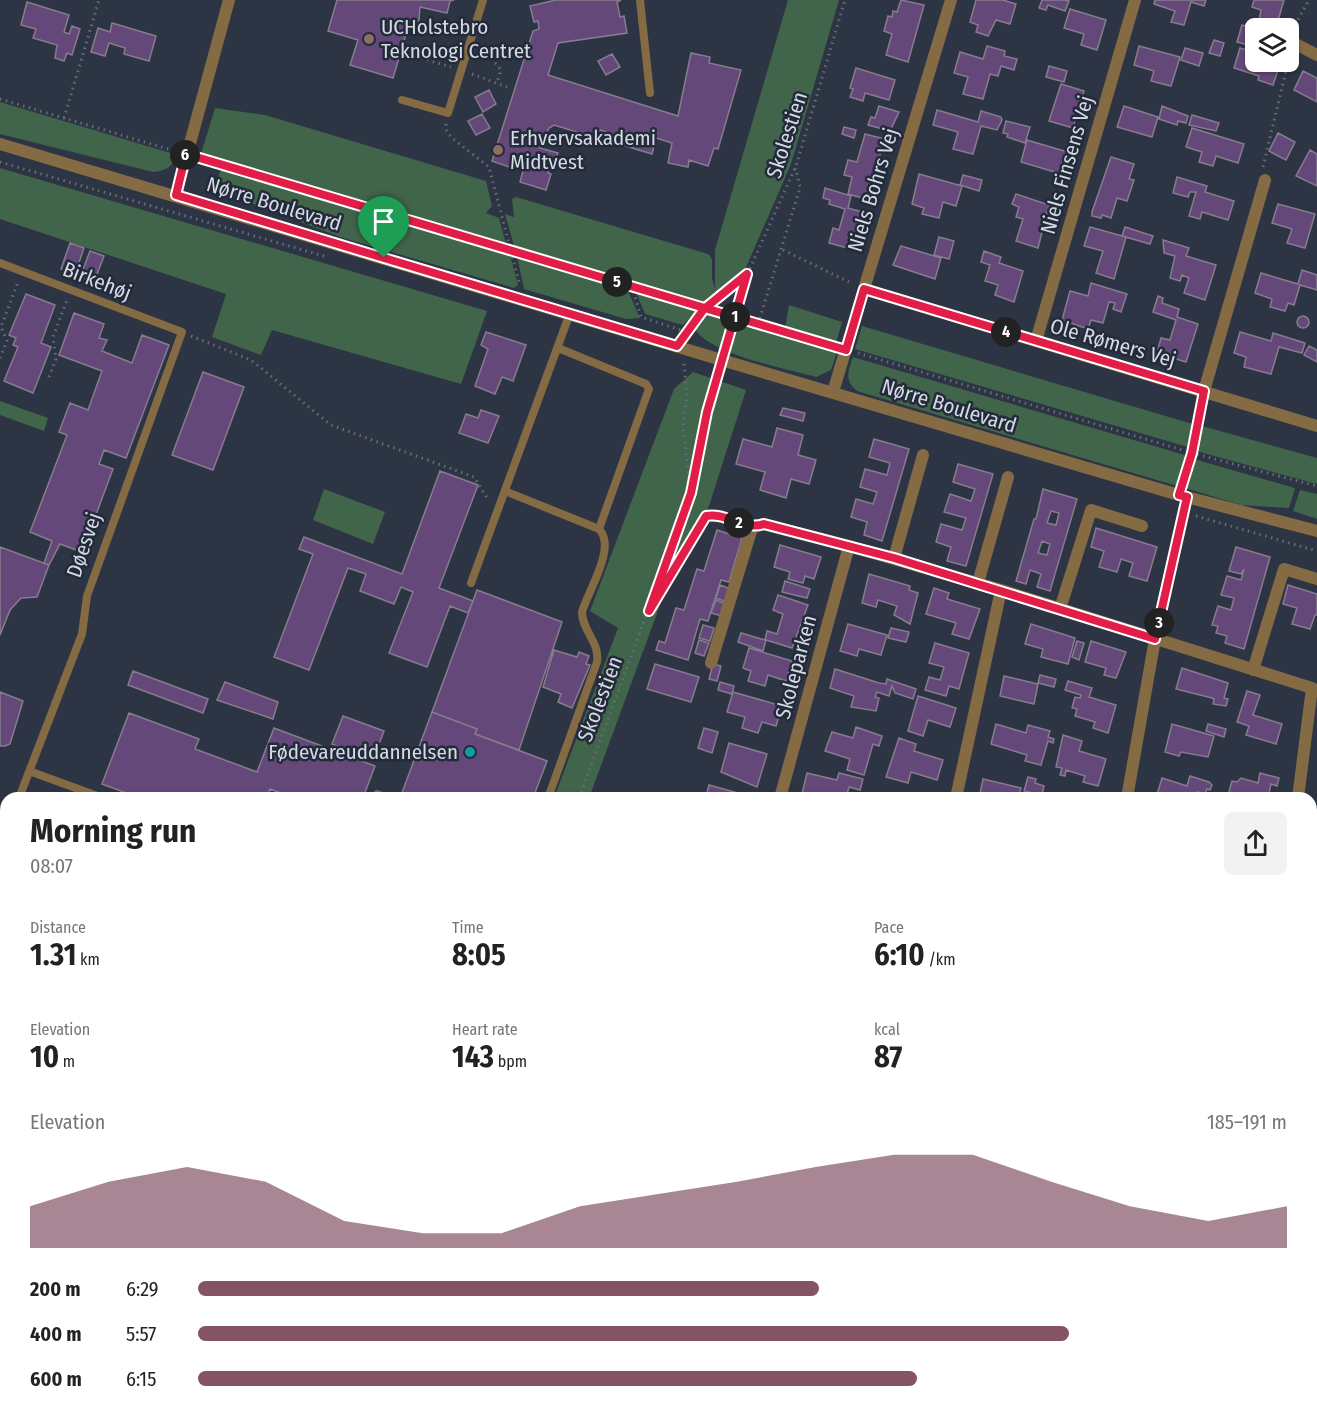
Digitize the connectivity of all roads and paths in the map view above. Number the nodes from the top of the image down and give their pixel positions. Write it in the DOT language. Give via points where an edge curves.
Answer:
graph roads {
  1 [pos="99,0"];
  2 [pos="229,0"];
  3 [pos="483,0"];
  4 [pos="640,0"];
  5 [pos="845,0"];
  6 [pos="951,0"];
  7 [pos="1135,0"];
  8 [pos="1310,0"];
  9 [pos="1299,19"];
  10 [pos="1299,44"];
  11 [pos="1317,55"];
  12 [pos="495,63"];
  13 [pos="1287,72"];
  14 [pos="497,83"];
  15 [pos="650,93"];
  16 [pos="0,99"];
  17 [pos="402,100"];
  18 [pos="448,113"];
  19 [pos="64,118"];
  20 [pos="0,144"];
  21 [pos="186,154"];
  22 [pos="796,166"];
  23 [pos="1265,180"];
  24 [pos="176,195"];
  25 [pos="510,249"];
  26 [pos="783,250"];
  27 [pos="0,263"];
  28 [pos="22,272"];
  29 [pos="747,274"];
  30 [pos="632,286"];
  31 [pos="864,289"];
  32 [pos="71,290"];
  33 [pos="523,299"];
  34 [pos="704,309"];
  35 [pos="570,314"];
  36 [pos="758,324"];
  37 [pos="182,332"];
  38 [pos="687,332"];
  39 [pos="1036,341"];
  40 [pos="677,346"];
  41 [pos="558,348"];
  42 [pos="846,350"];
  43 [pos="724,355"];
  44 [pos="0,358"];
  45 [pos="684,364"];
  46 [pos="721,366"];
  47 [pos="49,378"];
  48 [pos="1204,391"];
  49 [pos="833,392"];
  50 [pos="1317,426"];
  51 [pos="1192,453"];
  52 [pos="923,455"];
  53 [pos="1008,477"];
  54 [pos="1317,486"];
  55 [pos="505,491"];
  56 [pos="691,493"];
  57 [pos="1183,496"];
  58 [pos="496,513"];
  59 [pos="1142,526"];
  60 [pos="752,528"];
  61 [pos="598,529"];
  62 [pos="1317,531"];
  63 [pos="849,546"];
  64 [pos="894,558"];
  65 [pos="1317,579"];
  66 [pos="471,583"];
  67 [pos="978,583"];
  68 [pos="1001,590"];
  69 [pos="1060,609"];
  70 [pos="649,611"];
  71 [pos="1155,639"];
  72 [pos="711,663"];
  73 [pos="1253,670"];
  74 [pos="29,771"];
  75 [pos="21,792"];
  76 [pos="87,792"];
  77 [pos="550,792"];
  78 [pos="581,792"];
  79 [pos="782,792"];
  80 [pos="957,792"];
  81 [pos="1128,792"];
  82 [pos="1299,792"];
  1 -- 19 [label="path"];
  2 -- 21 [label="street"];
  3 -- 18 [label="lane"];
  4 -- 15 [label="lane"];
  5 -- 22 [label="path, Skolestien"];
  6 -- 31 [label="street, Niels Bohrs Vej"];
  7 -- 39 [label="street, Niels Finsens Vej"];
  8 -- 9 [label="path"];
  10 -- 11 [label="street"];
  12 -- 14 [label="path" via="501,70"];
  13 -- 23 [label="path" via="1263,165"];
  16 -- 19 [label="path"];
  17 -- 18 [label="lane"];
  18 -- 25 [label="path" via="446,130 452,138 489,167"];
  19 -- 21 [label="path"];
  20 -- 24 [label="street, Nørre Boulevard"];
  21 -- 24 [label="street"];
  21 -- 25 [label="path"];
  22 -- 26 [label="path" via="800,188"];
  22 -- 29 [label="path, Skolestien"];
  23 -- 48 [label="street"];
  24 -- 33 [label="street, Nørre Boulevard"];
  25 -- 30 [label="path"];
  25 -- 33 [label="path"];
  26 -- 31 [label="path"];
  26 -- 36 [label="path"];
  27 -- 28 [label="lane, Birkehøj"];
  28 -- 32 [label="lane, Birkehøj"];
  28 -- 44 [label="path" via="1,327 7,341"];
  29 -- 34 [label="path"];
  29 -- 43 [label="path, Skolestien"];
  30 -- 34 [label="path"];
  30 -- 38 [label="path" via="641,317"];
  31 -- 39 [label="street, Ole Rømers Vej"];
  31 -- 42 [label="street, Niels Bohrs Vej"];
  32 -- 37 [label="lane, Birkehøj"];
  32 -- 47 [label="path" via="53,337 56,359"];
  33 -- 35 [label="street, Nørre Boulevard"];
  34 -- 36 [label="path"];
  34 -- 38 [label="path"];
  35 -- 40 [label="street, Nørre Boulevard"];
  35 -- 41 [label="lane"];
  36 -- 42 [label="path"];
  37 -- 58 [label="path" via="251,360 331,425 474,477"];
  37 -- 74 [label="lane, Døesvej" via="87,596 82,634"];
  38 -- 40 [label="path"];
  39 -- 48 [label="street, Ole Rømers Vej"];
  40 -- 49 [label="street, Nørre Boulevard"];
  41 -- 55 [label="lane"];
  41 -- 61 [label="lane" via="646,384 649,389"];
  42 -- 49 [label="street, Niels Bohrs Vej"];
  42 -- 51 [label="path"];
  45 -- 56 [label="path" via="687,395 683,424"];
  46 -- 56 [label="path, Skolestien" via="707,412"];
  48 -- 50 [label="street, Ole Rømers Vej"];
  48 -- 51 [label="path"];
  49 -- 57 [label="street, Nørre Boulevard"];
  51 -- 54 [label="path"];
  51 -- 57 [label="path"];
  52 -- 64 [label="street"];
  53 -- 67 [label="street"];
  55 -- 58 [label="lane"];
  55 -- 61 [label="lane"];
  56 -- 70 [label="path, Skolestien"];
  57 -- 62 [label="street, Nørre Boulevard"];
  57 -- 71 [label="street"];
  58 -- 66 [label="lane"];
  59 -- 69 [label="street" via="1091,510"];
  60 -- 63 [label="street" via="764,524"];
  60 -- 70 [label="path, Skolestien" via="716,514 706,516"];
  60 -- 72 [label="street"];
  61 -- 77 [label="lane" via="605,538 605,553 582,612 582,620 597,647 597,662"];
  63 -- 64 [label="street"];
  63 -- 79 [label="street, Skoleparken"];
  64 -- 67 [label="street"];
  65 -- 73 [label="street" via="1284,569"];
  67 -- 68 [label="street"];
  68 -- 69 [label="street"];
  68 -- 80 [label="street"];
  69 -- 71 [label="street"];
  70 -- 78 [label="path, Skolestien"];
  71 -- 73 [label="street"];
  71 -- 81 [label="street"];
  73 -- 82 [label="street" via="1312,688"];
  74 -- 75 [label="lane, Døesvej"];
  74 -- 76 [label="lane"];
}
